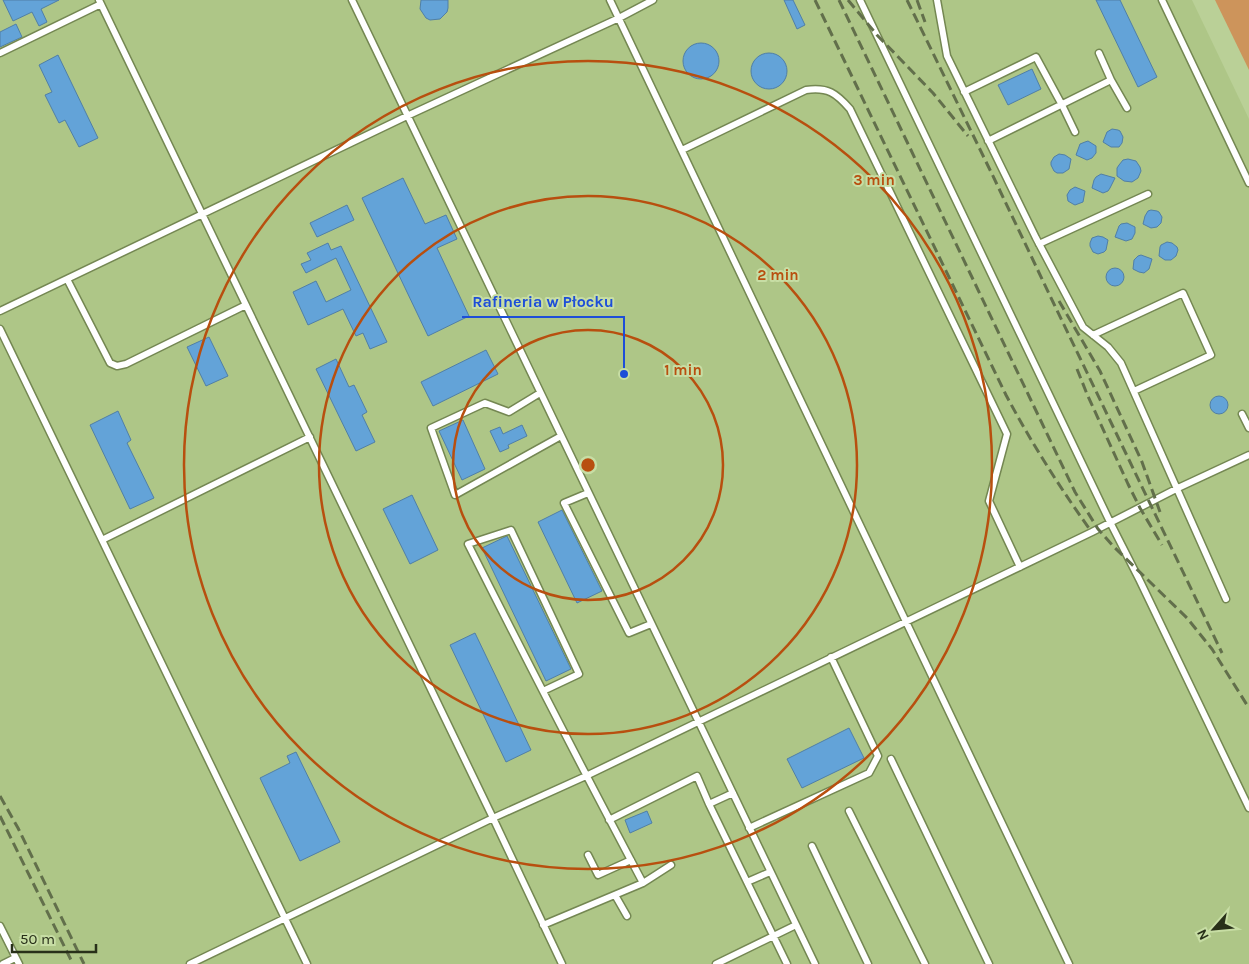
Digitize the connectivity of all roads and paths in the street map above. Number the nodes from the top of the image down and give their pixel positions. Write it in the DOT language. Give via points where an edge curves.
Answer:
graph roads {
  1 [pos="352,0"];
  2 [pos="610,0"];
  3 [pos="653,0"];
  4 [pos="860,0"];
  5 [pos="937,0"];
  6 [pos="1162,0"];
  7 [pos="100,2"];
  8 [pos="619,18"];
  9 [pos="0,53"];
  10 [pos="1099,53"];
  11 [pos="1111,80"];
  12 [pos="964,92"];
  13 [pos="1062,105"];
  14 [pos="1127,108"];
  15 [pos="407,116"];
  16 [pos="1075,132"];
  17 [pos="988,141"];
  18 [pos="682,150"];
  19 [pos="1249,183"];
  20 [pos="1148,194"];
  21 [pos="202,214"];
  22 [pos="1039,244"];
  23 [pos="67,279"];
  24 [pos="246,305"];
  25 [pos="0,311"];
  26 [pos="0,330"];
  27 [pos="1093,335"];
  28 [pos="1134,392"];
  29 [pos="540,393"];
  30 [pos="1242,414"];
  31 [pos="1249,428"];
  32 [pos="561,436"];
  33 [pos="310,438"];
  34 [pos="1249,455"];
  35 [pos="1178,488"];
  36 [pos="588,493"];
  37 [pos="1111,524"];
  38 [pos="102,540"];
  39 [pos="1020,567"];
  40 [pos="1226,599"];
  41 [pos="906,622"];
  42 [pos="651,624"];
  43 [pos="831,657"];
  44 [pos="543,691"];
  45 [pos="698,721"];
  46 [pos="891,759"];
  47 [pos="586,776"];
  48 [pos="732,793"];
  49 [pos="709,804"];
  50 [pos="1249,808"];
  51 [pos="849,811"];
  52 [pos="493,818"];
  53 [pos="609,820"];
  54 [pos="749,828"];
  55 [pos="812,846"];
  56 [pos="588,855"];
  57 [pos="631,860"];
  58 [pos="671,865"];
  59 [pos="770,872"];
  60 [pos="746,882"];
  61 [pos="642,883"];
  62 [pos="615,895"];
  63 [pos="627,916"];
  64 [pos="284,918"];
  65 [pos="543,925"];
  66 [pos="796,925"];
  67 [pos="0,926"];
  68 [pos="773,936"];
  69 [pos="17,961"];
  70 [pos="2,964"];
  71 [pos="190,964"];
  72 [pos="307,964"];
  73 [pos="562,964"];
  74 [pos="716,964"];
  75 [pos="786,964"];
  76 [pos="815,964"];
  77 [pos="868,964"];
  78 [pos="925,964"];
  79 [pos="988,964"];
  80 [pos="1070,964"];
  1 -- 15 [label="lane"];
  2 -- 8 [label="lane"];
  3 -- 8 [label="lane"];
  4 -- 37 [label="lane"];
  5 -- 12 [label="lane" via="947,56"];
  6 -- 19 [label="lane"];
  7 -- 9 [label="lane"];
  7 -- 21 [label="lane"];
  8 -- 15 [label="lane"];
  8 -- 18 [label="lane"];
  10 -- 11 [label="lane"];
  11 -- 13 [label="lane"];
  11 -- 14 [label="lane"];
  12 -- 13 [label="lane" via="1036,57"];
  12 -- 17 [label="lane"];
  13 -- 16 [label="lane"];
  13 -- 17 [label="lane"];
  15 -- 21 [label="lane"];
  15 -- 29 [label="lane"];
  17 -- 22 [label="lane"];
  18 -- 39 [label="lane" via="806,90 831,92 850,109 1007,434 989,501"];
  18 -- 41 [label="lane"];
  20 -- 22 [label="lane"];
  21 -- 23 [label="lane"];
  21 -- 24 [label="lane"];
  22 -- 27 [label="lane" via="1083,327"];
  23 -- 24 [label="lane" via="110,363 117,366"];
  23 -- 25 [label="lane"];
  24 -- 33 [label="lane"];
  26 -- 38 [label="lane"];
  27 -- 28 [label="lane" via="1121,363"];
  27 -- 28 [label="lane" via="1183,293 1211,355"];
  28 -- 35 [label="lane"];
  29 -- 32 [label="lane"];
  29 -- 32 [label="lane" via="509,412 485,402 431,428 455,495"];
  30 -- 31 [label="lane"];
  32 -- 36 [label="lane"];
  33 -- 38 [label="lane"];
  33 -- 52 [label="lane"];
  34 -- 35 [label="lane"];
  35 -- 37 [label="lane"];
  35 -- 40 [label="lane"];
  36 -- 42 [label="lane"];
  36 -- 42 [label="lane" via="564,503 629,633"];
  37 -- 39 [label="lane"];
  37 -- 50 [label="lane"];
  38 -- 64 [label="lane"];
  39 -- 41 [label="lane"];
  41 -- 43 [label="lane"];
  41 -- 80 [label="lane"];
  42 -- 45 [label="lane"];
  43 -- 45 [label="lane"];
  43 -- 54 [label="lane" via="878,756 869,773"];
  44 -- 44 [label="lane" via="499,605 468,544 511,530 579,674"];
  44 -- 47 [label="lane"];
  45 -- 47 [label="lane"];
  45 -- 48 [label="lane"];
  46 -- 79 [label="lane"];
  47 -- 52 [label="lane"];
  47 -- 53 [label="lane"];
  48 -- 49 [label="lane"];
  48 -- 54 [label="lane"];
  49 -- 53 [label="lane" via="697,776"];
  49 -- 60 [label="lane"];
  51 -- 78 [label="lane"];
  52 -- 64 [label="lane"];
  52 -- 65 [label="lane"];
  53 -- 57 [label="lane"];
  54 -- 59 [label="lane"];
  55 -- 77 [label="lane"];
  56 -- 57 [label="lane" via="598,875"];
  57 -- 61 [label="lane"];
  58 -- 61 [label="lane"];
  59 -- 60 [label="lane"];
  59 -- 66 [label="lane"];
  60 -- 68 [label="lane"];
  61 -- 62 [label="lane"];
  62 -- 63 [label="lane"];
  62 -- 65 [label="lane"];
  64 -- 71 [label="lane"];
  64 -- 72 [label="lane"];
  65 -- 73 [label="lane"];
  66 -- 68 [label="lane"];
  66 -- 76 [label="lane"];
  67 -- 69 [label="lane"];
  68 -- 74 [label="lane"];
  68 -- 75 [label="lane"];
  69 -- 70 [label="lane"];
}
